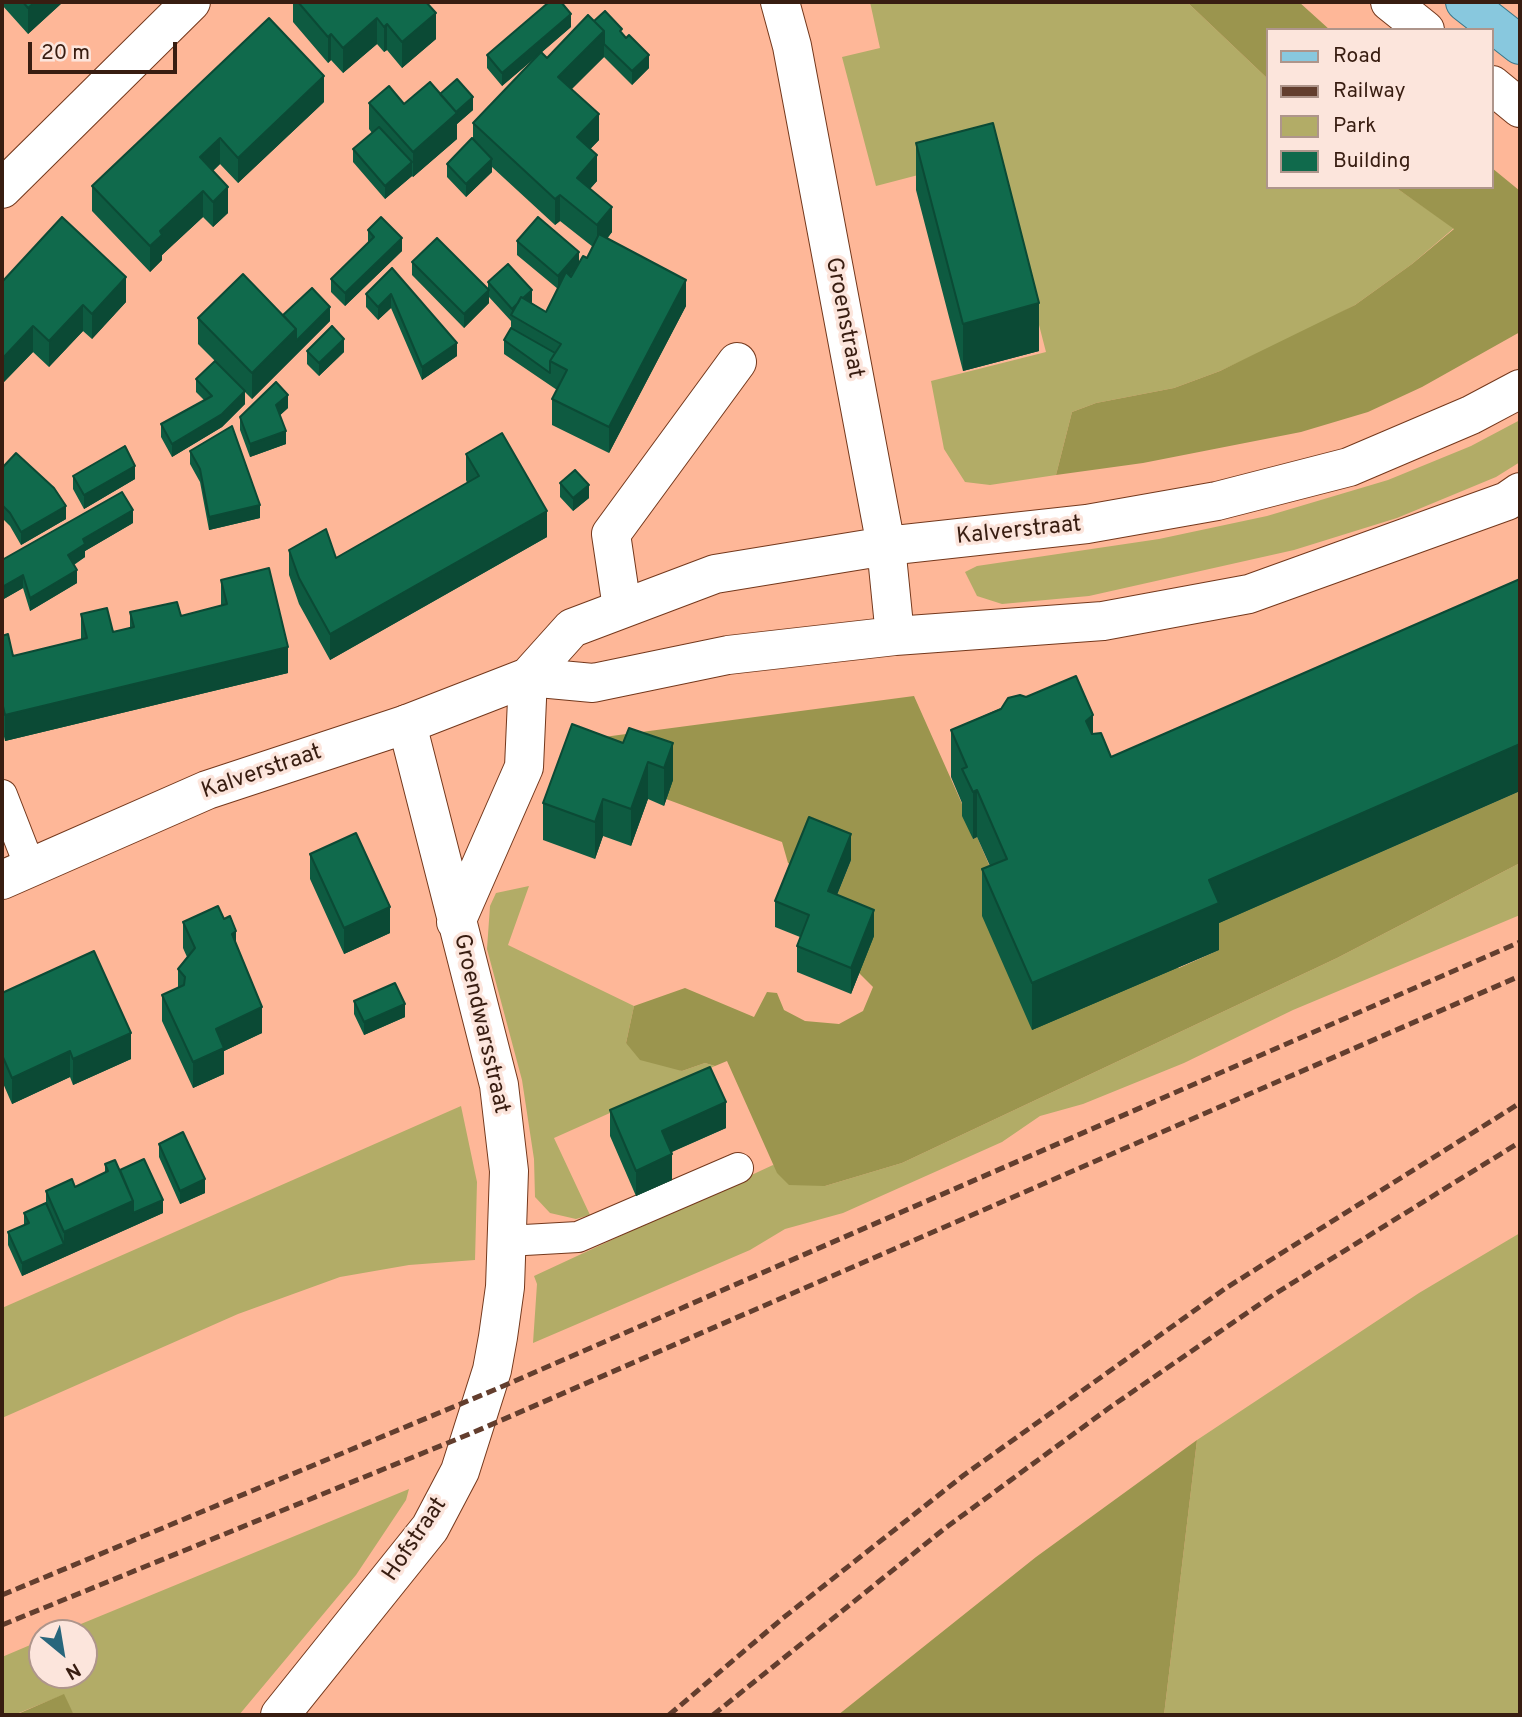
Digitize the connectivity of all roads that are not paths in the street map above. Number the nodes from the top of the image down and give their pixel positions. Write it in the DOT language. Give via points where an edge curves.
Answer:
graph roads {
  1 [pos="191,2"];
  2 [pos="780,2"];
  3 [pos="1390,2"];
  4 [pos="1465,2"];
  5 [pos="1422,28"];
  6 [pos="1520,45"];
  7 [pos="1494,87"];
  8 [pos="1520,108"];
  9 [pos="2,189"];
  10 [pos="737,362"];
  11 [pos="1520,388"];
  12 [pos="1520,492"];
  13 [pos="886,546"];
  14 [pos="622,608"];
  15 [pos="895,636"];
  16 [pos="528,677"];
  17 [pos="407,724"];
  18 [pos="2,795"];
  19 [pos="16,874"];
  20 [pos="457,922"];
  21 [pos="738,1168"];
  22 [pos="507,1241"];
  23 [pos="498,1337"];
  24 [pos="280,1715"];
  1 -- 9 [label="street"];
  2 -- 13 [label="street, Groenstraat"];
  3 -- 5 [label="street"];
  4 -- 6 [label="main road"];
  7 -- 8 [label="street"];
  10 -- 14 [label="street" via="611,534"];
  11 -- 13 [label="street, Kalverstraat" via="1471,415 1349,467 1217,501 1087,524"];
  12 -- 15 [label="street, Kalverstraat" via="1507,501 1249,594 1103,621"];
  13 -- 14 [label="street, Kalverstraat" via="715,574"];
  13 -- 15 [label="street, Groenstraat"];
  14 -- 16 [label="street, Kalverstraat" via="572,628"];
  15 -- 16 [label="street, Kalverstraat" via="728,655 593,683"];
  16 -- 17 [label="street, Kalverstraat"];
  16 -- 20 [label="street, Groendwarsstraat" via="524,767"];
  17 -- 19 [label="street, Kalverstraat" via="207,790"];
  17 -- 20 [label="street, Groendwarsstraat"];
  18 -- 19 [label="lane"];
  20 -- 22 [label="street, Groendwarsstraat" via="499,1084 509,1171"];
  21 -- 22 [label="lane" via="578,1237"];
  22 -- 23 [label="street, Groendwarsstraat"];
  23 -- 24 [label="street, Hofstraat" via="460,1471 430,1528"];
}
